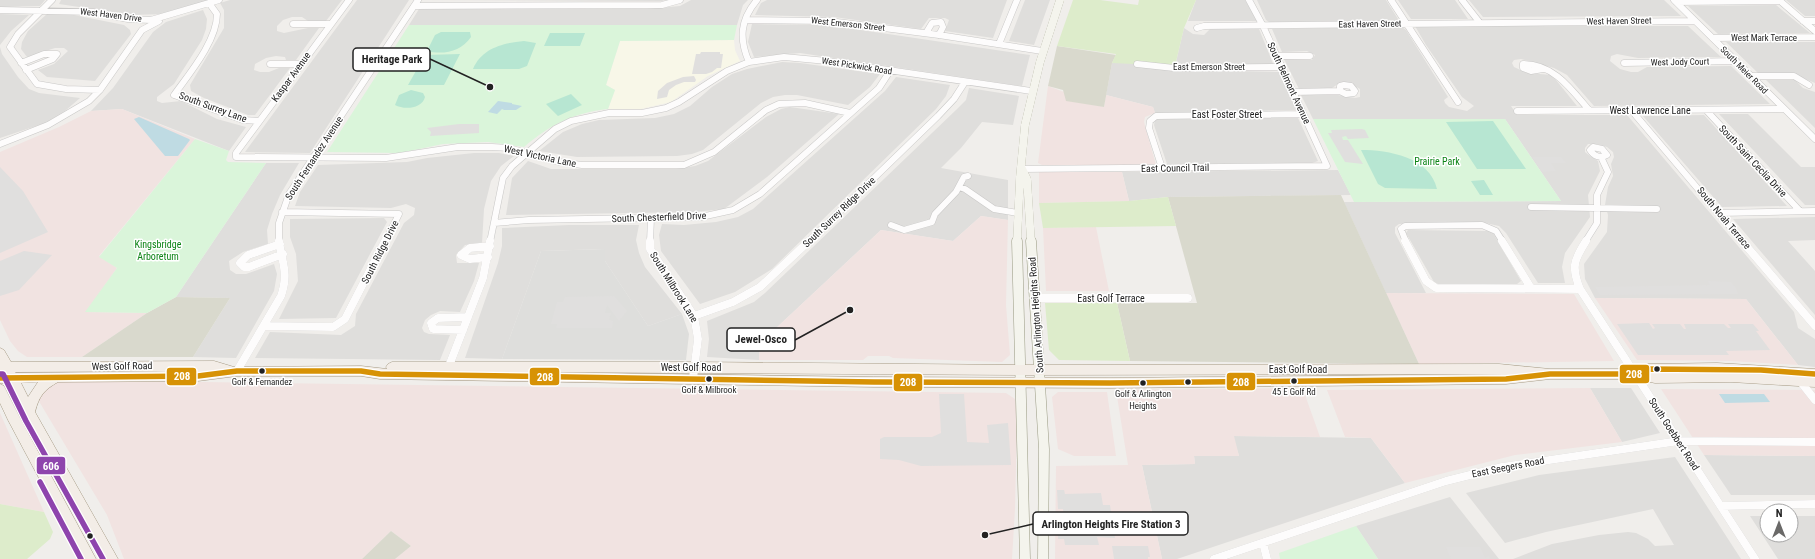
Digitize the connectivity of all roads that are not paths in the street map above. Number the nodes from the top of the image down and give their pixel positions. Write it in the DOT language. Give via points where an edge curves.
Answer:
graph roads {
  1 [pos="52,0"];
  2 [pos="219,0"];
  3 [pos="349,0"];
  4 [pos="418,0"];
  5 [pos="680,0"];
  6 [pos="757,0"];
  7 [pos="1017,0"];
  8 [pos="1060,0"];
  9 [pos="1250,0"];
  10 [pos="1391,0"];
  11 [pos="1462,0"];
  12 [pos="1780,0"];
  13 [pos="1675,1"];
  14 [pos="209,3"];
  15 [pos="414,6"];
  16 [pos="0,10"];
  17 [pos="46,10"];
  18 [pos="170,15"];
  19 [pos="129,19"];
  20 [pos="746,20"];
  21 [pos="1695,20"];
  22 [pos="1803,21"];
  23 [pos="1815,21"];
  24 [pos="1543,22"];
  25 [pos="1480,23"];
  26 [pos="293,24"];
  27 [pos="331,24"];
  28 [pos="1406,24"];
  29 [pos="1263,26"];
  30 [pos="1197,28"];
  31 [pos="142,30"];
  32 [pos="1815,31"];
  33 [pos="926,33"];
  34 [pos="939,35"];
  35 [pos="1815,37"];
  36 [pos="1713,38"];
  37 [pos="999,44"];
  38 [pos="1042,51"];
  39 [pos="1276,56"];
  40 [pos="1310,56"];
  41 [pos="1736,61"];
  42 [pos="749,62"];
  43 [pos="22,63"];
  44 [pos="1624,63"];
  45 [pos="270,64"];
  46 [pos="301,64"];
  47 [pos="1137,64"];
  48 [pos="1281,67"];
  49 [pos="1543,69"];
  50 [pos="26,70"];
  51 [pos="890,71"];
  52 [pos="1751,76"];
  53 [pos="965,82"];
  54 [pos="1809,85"];
  55 [pos="100,90"];
  56 [pos="1031,91"];
  57 [pos="1340,91"];
  58 [pos="1293,92"];
  59 [pos="1458,102"];
  60 [pos="1784,108"];
  61 [pos="1589,110"];
  62 [pos="1706,110"];
  63 [pos="1517,111"];
  64 [pos="1632,111"];
  65 [pos="850,114"];
  66 [pos="1303,114"];
  67 [pos="259,121"];
  68 [pos="1815,139"];
  69 [pos="0,144"];
  70 [pos="526,153"];
  71 [pos="236,156"];
  72 [pos="1601,157"];
  73 [pos="312,159"];
  74 [pos="1327,166"];
  75 [pos="1162,168"];
  76 [pos="1022,169"];
  77 [pos="968,176"];
  78 [pos="959,187"];
  79 [pos="1531,207"];
  80 [pos="1596,208"];
  81 [pos="1657,208"];
  82 [pos="1800,211"];
  83 [pos="1815,211"];
  84 [pos="282,212"];
  85 [pos="1018,213"];
  86 [pos="1720,213"];
  87 [pos="651,218"];
  88 [pos="494,223"];
  89 [pos="891,225"];
  90 [pos="280,244"];
  91 [pos="490,246"];
  92 [pos="283,254"];
  93 [pos="488,257"];
  94 [pos="1531,288"];
  95 [pos="1580,289"];
  96 [pos="1035,298"];
  97 [pos="1188,298"];
  98 [pos="694,316"];
  99 [pos="468,317"];
  100 [pos="264,326"];
  101 [pos="1815,326"];
  102 [pos="463,330"];
  103 [pos="0,352"];
  104 [pos="4,367"];
  105 [pos="447,370"];
  106 [pos="1022,370"];
  107 [pos="1039,370"];
  108 [pos="237,371"];
  109 [pos="694,372"];
  110 [pos="1550,374"];
  111 [pos="1635,374"];
  112 [pos="1815,374"];
  113 [pos="0,378"];
  114 [pos="13,378"];
  115 [pos="56,378"];
  116 [pos="1800,381"];
  117 [pos="1815,382"];
  118 [pos="1022,383"];
  119 [pos="1040,383"];
  120 [pos="0,389"];
  121 [pos="1815,400"];
  122 [pos="29,413"];
  123 [pos="1679,441"];
  124 [pos="1815,442"];
  125 [pos="1815,504"];
  126 [pos="1721,506"];
  127 [pos="1263,543"];
  128 [pos="89,559"];
  129 [pos="111,559"];
  130 [pos="1025,559"];
  131 [pos="1043,559"];
  132 [pos="1214,559"];
  133 [pos="1267,559"];
  134 [pos="1755,559"];
  1 -- 17 [label="street"];
  2 -- 14 [label="street, West Haven Drive"];
  3 -- 27 [label="street, Kaspar Avenue"];
  4 -- 15 [label="street, South Fernandez Avenue"];
  5 -- 15 [label="street" via="662,5"];
  6 -- 20 [label="street" via="751,6"];
  7 -- 37 [label="street"];
  8 -- 38 [label="main road, South Arlington Heights Road"];
  9 -- 29 [label="street, South Belmont Avenue"];
  10 -- 28 [label="street"];
  11 -- 25 [label="street"];
  12 -- 13 [label="street"];
  12 -- 22 [label="street"];
  13 -- 21 [label="street, South Meier Road"];
  14 -- 18 [label="street, West Haven Drive"];
  14 -- 67 [label="street, South Surrey Lane" via="217,15 213,34 174,95 243,120"];
  15 -- 73 [label="street, South Fernandez Avenue"];
  16 -- 17 [label="street, West Haven Drive"];
  17 -- 19 [label="street, West Haven Drive" via="93,12"];
  17 -- 43 [label="street" via="13,38 10,47"];
  18 -- 19 [label="street, West Haven Drive" via="151,20"];
  18 -- 31 [label="street"];
  19 -- 31 [label="street" via="139,24"];
  20 -- 33 [label="street, West Emerson Street" via="829,21"];
  20 -- 42 [label="street" via="742,45"];
  21 -- 24 [label="street, West Haven Street"];
  21 -- 36 [label="street, South Meier Road"];
  22 -- 23 [label="street"];
  22 -- 32 [label="street"];
  24 -- 25 [label="street, East Haven Street"];
  25 -- 28 [label="street, East Haven Street"];
  26 -- 27 [label="street"];
  27 -- 46 [label="street, Kaspar Avenue"];
  28 -- 29 [label="street, East Haven Street"];
  28 -- 59 [label="street"];
  29 -- 30 [label="street, East Haven Street"];
  29 -- 39 [label="street, South Belmont Avenue"];
  31 -- 55 [label="street"];
  33 -- 34 [label="street, West Emerson Street"];
  33 -- 34 [label="street" via="932,23 941,22 943,26"];
  34 -- 37 [label="street, West Emerson Street"];
  35 -- 36 [label="street, West Mark Terrace"];
  36 -- 41 [label="street, South Meier Road"];
  37 -- 38 [label="street"];
  38 -- 56 [label="main road, South Arlington Heights Road"];
  39 -- 40 [label="street"];
  39 -- 48 [label="street, South Belmont Avenue"];
  41 -- 44 [label="street, West Jody Court"];
  41 -- 52 [label="street, South Meier Road"];
  42 -- 51 [label="street, West Pickwick Road" via="784,57"];
  42 -- 70 [label="street, West Pickwick Road" via="727,71 666,108 642,113 609,113 571,121"];
  43 -- 50 [label="street"];
  43 -- 50 [label="street" via="54,52 57,54 53,59"];
  45 -- 46 [label="street"];
  46 -- 67 [label="street, Kaspar Avenue"];
  47 -- 48 [label="street, East Emerson Street" via="1174,68"];
  48 -- 58 [label="street, South Belmont Avenue"];
  49 -- 61 [label="street" via="1562,78"];
  50 -- 55 [label="street" via="37,84 47,87"];
  51 -- 53 [label="street, West Pickwick Road"];
  51 -- 65 [label="street, South Chesterfield Drive" via="879,88"];
  52 -- 54 [label="street" via="1794,76"];
  52 -- 60 [label="street, South Meier Road"];
  53 -- 56 [label="street, West Pickwick Road"];
  53 -- 98 [label="street, South Surrey Ridge Drive" via="938,116 768,281 753,293 733,303"];
  55 -- 69 [label="street" via="89,101 63,117"];
  56 -- 76 [label="main road, South Arlington Heights Road" via="1024,130"];
  57 -- 58 [label="street"];
  58 -- 66 [label="street, South Belmont Avenue"];
  60 -- 62 [label="street, West Lawrence Lane"];
  60 -- 68 [label="street, South Meier Road"];
  61 -- 63 [label="street, West Lawrence Lane"];
  61 -- 64 [label="street, West Lawrence Lane"];
  62 -- 64 [label="street, West Lawrence Lane"];
  62 -- 82 [label="street, South Saint Ceclia Drive"];
  64 -- 86 [label="street, South Noah Terrace"];
  65 -- 70 [label="street, West Victoria Lane" via="805,103 779,104 766,110 714,152 684,164 582,165"];
  65 -- 87 [label="street, South Chesterfield Drive" via="760,194 733,210 701,217"];
  66 -- 74 [label="street, South Belmont Avenue"];
  66 -- 75 [label="street, East Foster Street" via="1172,115 1152,118 1149,128"];
  67 -- 71 [label="street, Kaspar Avenue"];
  70 -- 73 [label="street, West Victoria Lane" via="509,148 458,147 386,158"];
  70 -- 88 [label="street, West Pickwick Road" via="502,178"];
  71 -- 73 [label="street, West Victoria Lane"];
  72 -- 80 [label="street, South Goebbert Road" via="1608,172 1597,194"];
  73 -- 84 [label="street, South Fernandez Avenue" via="289,194"];
  74 -- 75 [label="street, East Council Trail"];
  75 -- 76 [label="street, East Council Trail"];
  76 -- 85 [label="main road, South Arlington Heights Road"];
  76 -- 96 [label="main road, South Arlington Heights Road" via="1027,179"];
  77 -- 78 [label="street" via="964,177"];
  78 -- 85 [label="street" via="994,209"];
  78 -- 89 [label="street" via="935,214 932,222 904,230"];
  79 -- 80 [label="street"];
  80 -- 81 [label="street"];
  80 -- 95 [label="street, South Goebbert Road" via="1597,223 1580,250 1574,266"];
  82 -- 83 [label="street"];
  82 -- 86 [label="street"];
  84 -- 90 [label="street, South Fernandez Avenue" via="278,232"];
  84 -- 100 [label="street, South Ridge Drive" via="399,214 345,319 340,324 333,327"];
  85 -- 106 [label="main road, South Arlington Heights Road"];
  86 -- 101 [label="street, South Noah Terrace"];
  87 -- 88 [label="street, South Chesterfield Drive"];
  87 -- 98 [label="street, South Milbrook Lane" via="650,249"];
  88 -- 91 [label="street, West Pickwick Road"];
  90 -- 92 [label="street, South Fernandez Avenue"];
  90 -- 92 [label="street" via="248,255 240,263 244,267 249,267"];
  91 -- 93 [label="street, West Pickwick Road"];
  91 -- 93 [label="street" via="469,248 461,255 472,259"];
  92 -- 100 [label="street, South Fernandez Avenue" via="287,272 286,284"];
  93 -- 99 [label="street, West Pickwick Road"];
  94 -- 94 [label="street" via="1442,289 1430,286 1401,229 1405,226 1490,227 1496,232"];
  94 -- 95 [label="street"];
  95 -- 111 [label="street, South Goebbert Road"];
  96 -- 97 [label="street, East Golf Terrace"];
  96 -- 107 [label="main road, South Arlington Heights Road"];
  98 -- 109 [label="street, South Milbrook Lane" via="699,339"];
  99 -- 102 [label="street, West Pickwick Road"];
  99 -- 102 [label="street" via="438,318 431,324 433,330"];
  100 -- 108 [label="street, South Fernandez Avenue"];
  102 -- 105 [label="street, West Pickwick Road"];
  103 -- 104 [label="main road"];
  104 -- 108 [label="main road, West Golf Road" via="214,366"];
  104 -- 114 [label="main road"];
  105 -- 108 [label="main road, West Golf Road" via="380,374 361,371"];
  105 -- 109 [label="main road, West Golf Road"];
  106 -- 107 [label="main road, East Golf Road"];
  106 -- 109 [label="main road, West Golf Road"];
  106 -- 118 [label="main road, South Arlington Heights Road"];
  107 -- 110 [label="main road, East Golf Road" via="1499,368"];
  107 -- 119 [label="main road, South Arlington Heights Road"];
  108 -- 115 [label="main road, West Golf Road" via="198,376"];
  109 -- 118 [label="main road, West Golf Road" via="874,382"];
  110 -- 111 [label="main road, East Golf Road"];
  110 -- 119 [label="main road, East Golf Road" via="1506,379"];
  111 -- 112 [label="main road, East Golf Road" via="1648,368 1717,368"];
  111 -- 116 [label="main road, East Golf Road" via="1655,378 1731,377"];
  111 -- 123 [label="street, South Goebbert Road"];
  113 -- 114 [label="main road, West Golf Road"];
  114 -- 115 [label="main road, West Golf Road"];
  114 -- 122 [label="main road"];
  115 -- 122 [label="main road" via="36,390 32,396"];
  116 -- 117 [label="main road, East Golf Road"];
  116 -- 121 [label="street"];
  118 -- 119 [label="main road, East Golf Road"];
  118 -- 130 [label="main road, South Arlington Heights Road"];
  119 -- 131 [label="main road, South Arlington Heights Road" via="1044,456"];
  120 -- 128 [label="main road"];
  122 -- 129 [label="main road"];
  123 -- 124 [label="street, East Seegers Road"];
  123 -- 126 [label="street, South Goebbert Road"];
  123 -- 127 [label="street, East Seegers Road" via="1517,464 1471,474"];
  125 -- 126 [label="street"];
  126 -- 134 [label="street, South Goebbert Road"];
  127 -- 132 [label="street, East Seegers Road"];
  127 -- 133 [label="street"];
}
